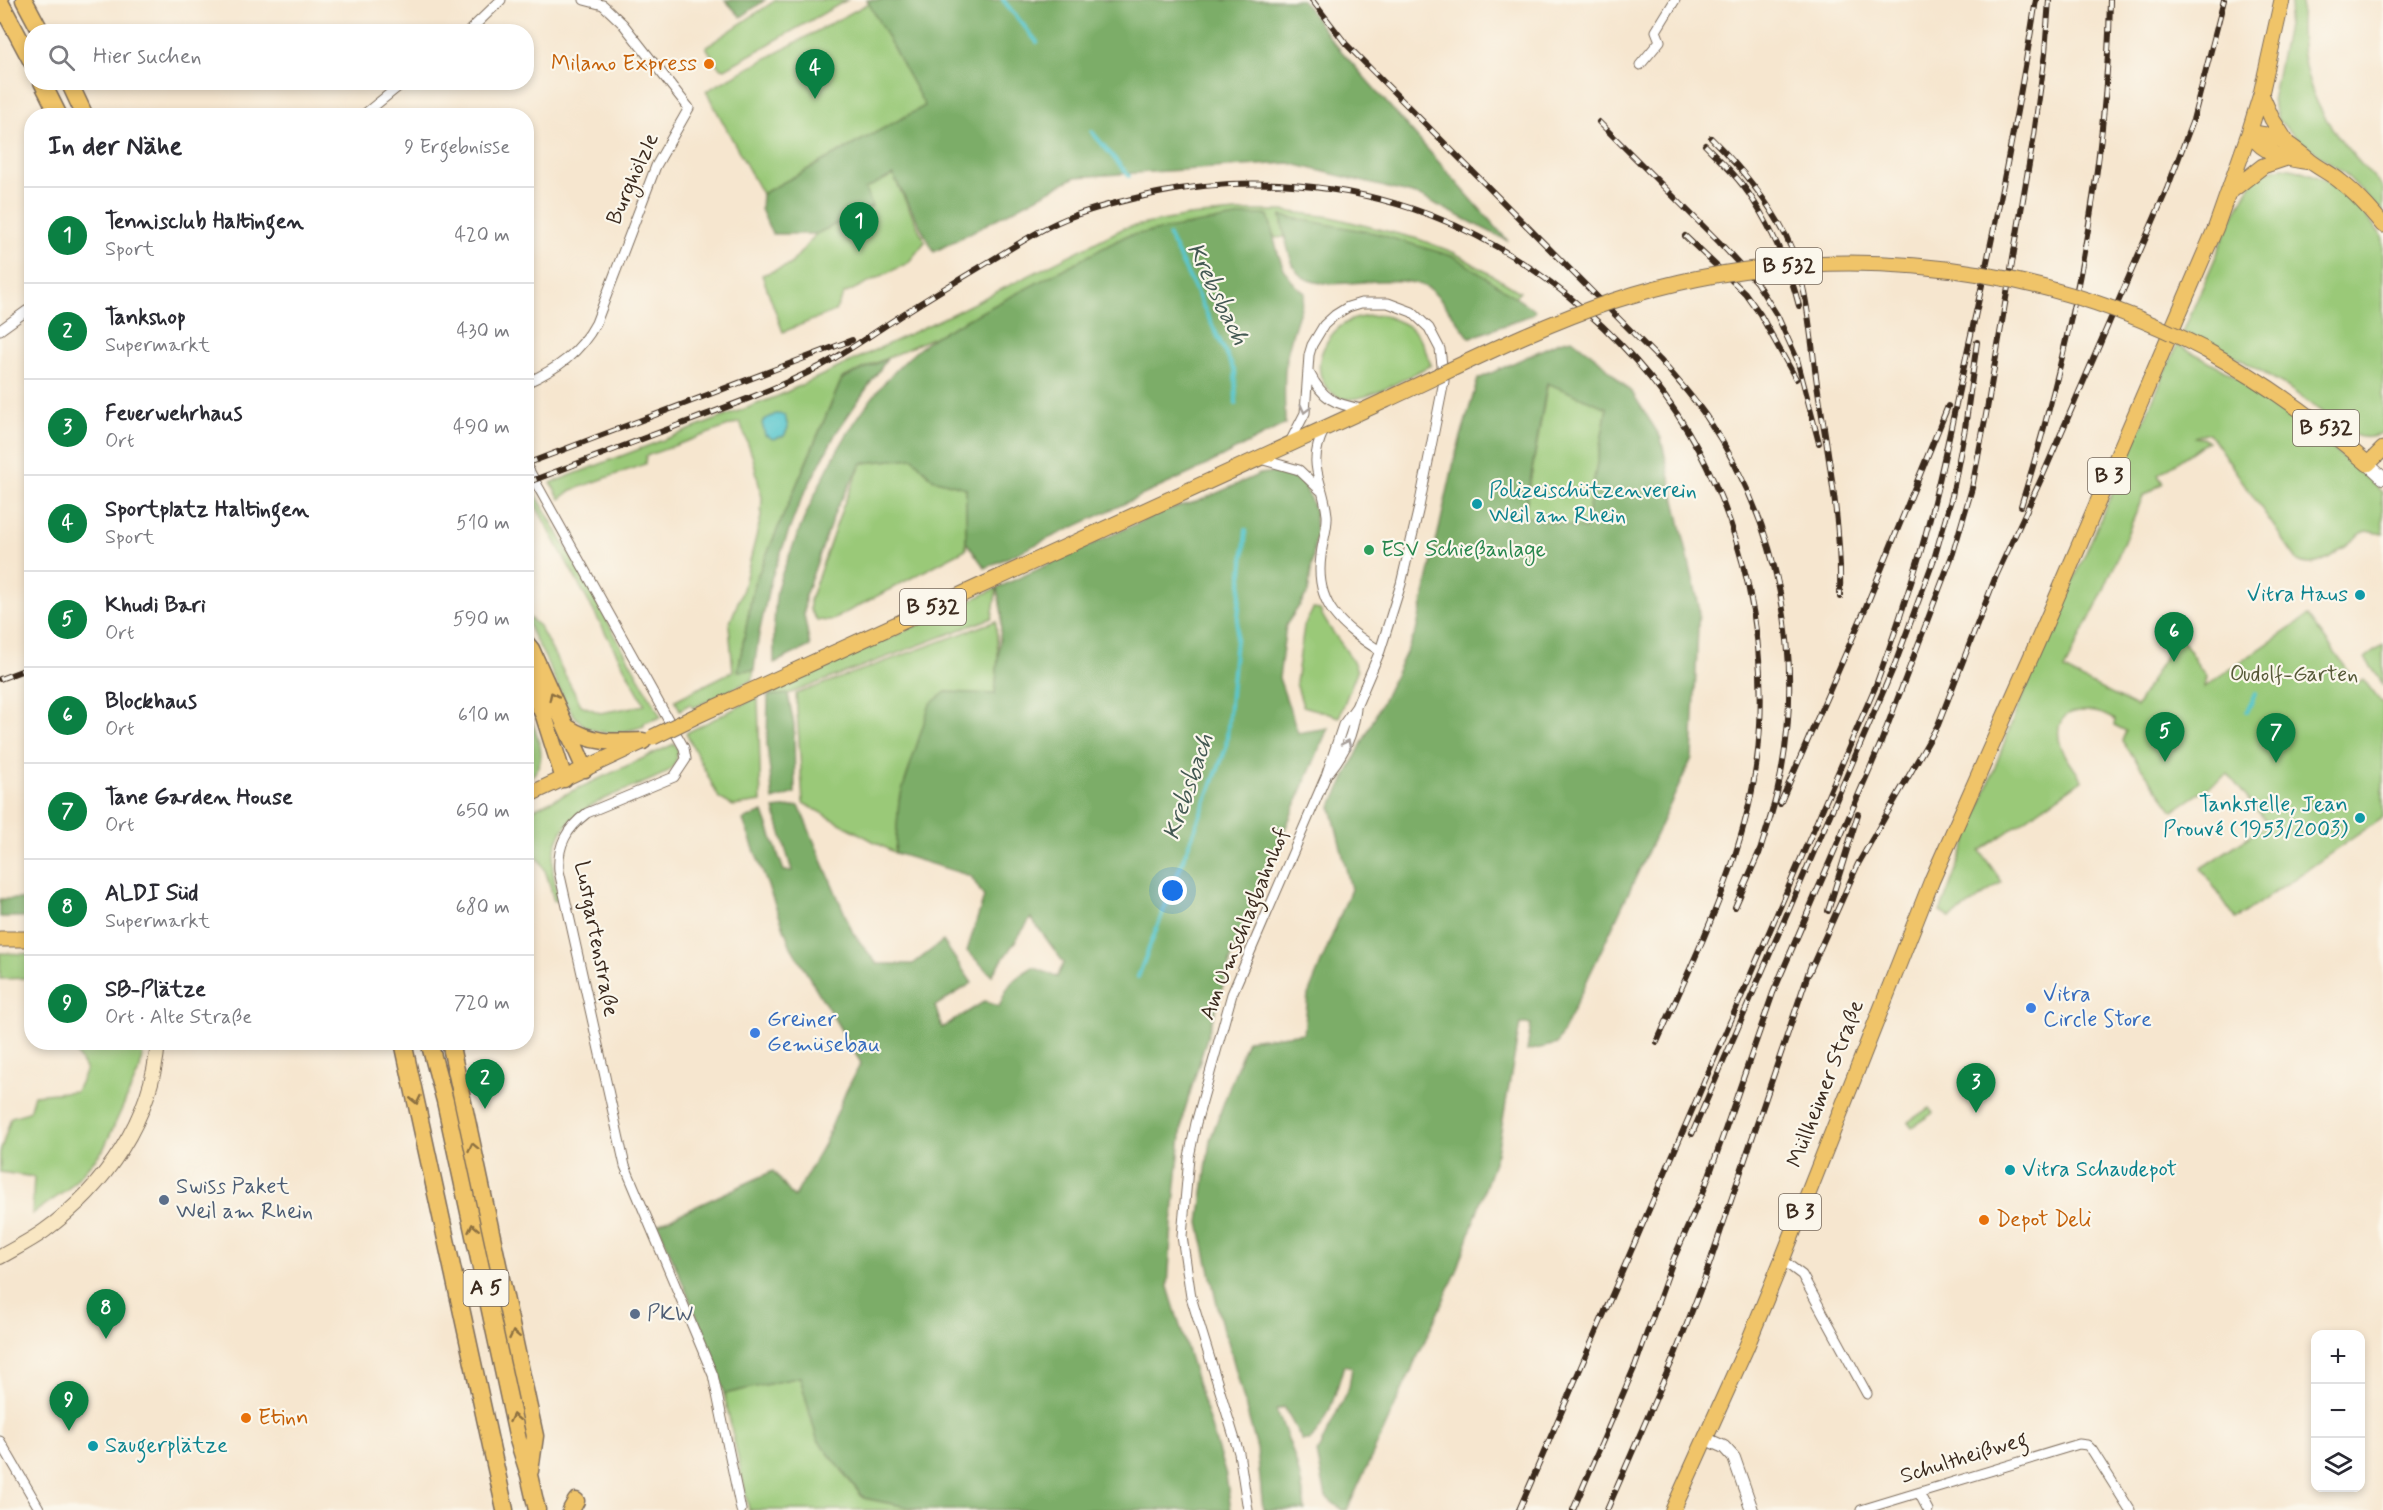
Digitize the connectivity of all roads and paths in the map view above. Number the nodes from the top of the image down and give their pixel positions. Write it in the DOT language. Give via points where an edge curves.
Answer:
graph roads {
  1 [pos="24,0"];
  2 [pos="501,0"];
  3 [pos="584,0"];
  4 [pos="1675,0"];
  5 [pos="2282,0"];
  6 [pos="0,2"];
  7 [pos="37,24"];
  8 [pos="476,24"];
  9 [pos="24,47"];
  10 [pos="1640,65"];
  11 [pos="46,90"];
  12 [pos="73,90"];
  13 [pos="394,90"];
  14 [pos="2261,94"];
  15 [pos="54,108"];
  16 [pos="81,108"];
  17 [pos="372,108"];
  18 [pos="2250,133"];
  19 [pos="2286,141"];
  20 [pos="2287,158"];
  21 [pos="2311,162"];
  22 [pos="2229,192"];
  23 [pos="2383,225"];
  24 [pos="24,314"];
  25 [pos="0,330"];
  26 [pos="1308,371"];
  27 [pos="534,379"];
  28 [pos="1364,410"];
  29 [pos="1325,428"];
  30 [pos="1289,444"];
  31 [pos="2383,449"];
  32 [pos="1258,458"];
  33 [pos="2368,464"];
  34 [pos="2383,478"];
  35 [pos="534,479"];
  36 [pos="1320,490"];
  37 [pos="1380,651"];
  38 [pos="534,655"];
  39 [pos="534,694"];
  40 [pos="568,728"];
  41 [pos="648,739"];
  42 [pos="585,769"];
  43 [pos="564,779"];
  44 [pos="534,792"];
  45 [pos="0,939"];
  46 [pos="24,939"];
  47 [pos="157,1050"];
  48 [pos="405,1050"];
  49 [pos="431,1050"];
  50 [pos="452,1050"];
  51 [pos="0,1257"];
  52 [pos="1782,1260"];
  53 [pos="1867,1394"];
  54 [pos="1706,1439"];
  55 [pos="0,1441"];
  56 [pos="529,1475"];
  57 [pos="1919,1493"];
  58 [pos="40,1510"];
  59 [pos="505,1510"];
  60 [pos="537,1510"];
  61 [pos="741,1510"];
  62 [pos="1248,1510"];
  63 [pos="1673,1510"];
  64 [pos="1752,1510"];
  65 [pos="1861,1510"];
  66 [pos="1928,1510"];
  67 [pos="2130,1510"];
  1 -- 7 [label="highway"];
  2 -- 8 [label="street"];
  3 -- 27 [label="street, Burghölzle" via="603,5 623,24 689,108 656,166 585,343"];
  4 -- 10 [label="street" via="1656,31 1660,41"];
  5 -- 14 [label="main road, B 3"];
  6 -- 9 [label="highway"];
  11 -- 15 [label="highway"];
  12 -- 16 [label="highway"];
  13 -- 17 [label="street"];
  14 -- 18 [label="main road, B 3"];
  14 -- 19 [label="main road"];
  18 -- 19 [label="main road"];
  18 -- 20 [label="main road" via="2263,149"];
  18 -- 22 [label="main road, B 3"];
  19 -- 21 [label="main road"];
  20 -- 21 [label="main road"];
  20 -- 22 [label="main road" via="2263,166"];
  21 -- 23 [label="main road" via="2355,194"];
  22 -- 52 [label="main road, Müllheimer Straße / B 3" via="1893,975"];
  24 -- 25 [label="street"];
  26 -- 28 [label="street" via="1322,394 1332,401"];
  26 -- 30 [label="street, Am Umschlagbahnhof, one-way" via="1305,413"];
  26 -- 37 [label="street, Am Umschlagbahnhof" via="1312,345 1324,325 1348,307 1370,302 1400,306 1420,319 1436,338 1443,358 1442,396 1419,507"];
  28 -- 29 [label="main road, B 532"];
  28 -- 33 [label="main road, B 532, bridge" via="1551,325 1614,301 1702,278 1807,264 1927,267 2013,280 2126,314 2204,349 2281,394"];
  29 -- 30 [label="main road, B 532"];
  29 -- 36 [label="street" via="1315,455"];
  30 -- 32 [label="main road, B 532"];
  31 -- 33 [label="main road"];
  32 -- 36 [label="street" via="1299,470"];
  32 -- 41 [label="main road, B 532, bridge"];
  33 -- 34 [label="street"];
  35 -- 61 [label="street, Lustgartenstraße" via="684,748 686,759 674,777 587,813 575,822 560,847 559,871 625,1166 713,1375"];
  36 -- 37 [label="street" via="1327,516 1320,578 1324,594 1348,630"];
  37 -- 62 [label="street, Am Umschlagbahnhof" via="1356,707 1343,724 1326,776 1232,994 1186,1173 1182,1236 1191,1297 1236,1445"];
  40 -- 38 [label="highway, one-way"];
  39 -- 43 [label="highway"];
  40 -- 41 [label="highway" via="600,741"];
  40 -- 42 [label="highway"];
  41 -- 42 [label="main road, B 532"];
  42 -- 43 [label="main road, B 532"];
  43 -- 44 [label="main road, B 532"];
  45 -- 46 [label="main road"];
  47 -- 51 [label="main road" via="147,1096 117,1159 66,1213"];
  48 -- 59 [label="highway, A 5, one-way"];
  56 -- 49 [label="highway, A 5, one-way"];
  56 -- 50 [label="highway, one-way" via="535,1436"];
  52 -- 53 [label="street" via="1802,1275"];
  52 -- 54 [label="main road, Müllheimer Straße / B 3"];
  54 -- 63 [label="main road, B 3"];
  54 -- 64 [label="street" via="1724,1447 1734,1458"];
  55 -- 58 [label="street"];
  56 -- 60 [label="highway, A 5"];
  57 -- 65 [label="street, Schultheißweg"];
  57 -- 66 [label="street"];
  57 -- 67 [label="street, Schultheißweg" via="2079,1444 2092,1450"];
}
